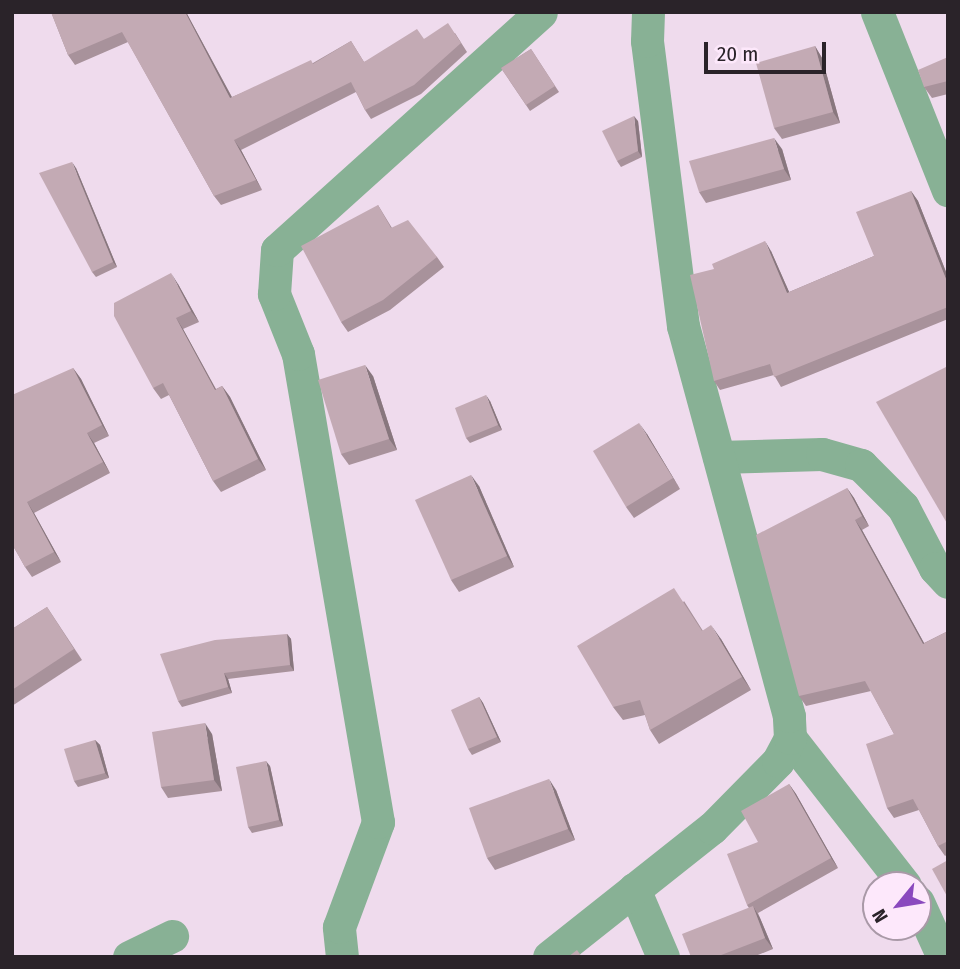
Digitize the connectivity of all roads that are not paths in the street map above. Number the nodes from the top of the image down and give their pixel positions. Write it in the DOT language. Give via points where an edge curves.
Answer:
graph roads {
  1 [pos="541,12"];
  2 [pos="648,12"];
  3 [pos="877,12"];
  4 [pos="948,190"];
  5 [pos="719,457"];
  6 [pos="948,582"];
  7 [pos="790,738"];
  8 [pos="894,871"];
  9 [pos="635,889"];
  10 [pos="932,933"];
  11 [pos="172,936"];
  12 [pos="129,957"];
  13 [pos="342,957"];
  14 [pos="549,957"];
  15 [pos="663,957"];
  16 [pos="943,957"];
  1 -- 13 [label="street" via="277,250 274,293 298,354 378,822 339,927"];
  2 -- 5 [label="street" via="647,41 683,326"];
  3 -- 4 [label="street"];
  5 -- 6 [label="street" via="822,454 861,466 903,507 934,569"];
  5 -- 7 [label="street" via="789,716"];
  7 -- 8 [label="street"];
  7 -- 9 [label="street" via="778,761 712,828"];
  9 -- 14 [label="street"];
  9 -- 15 [label="street"];
  10 -- 16 [label="street"];
  11 -- 12 [label="street"];
}
